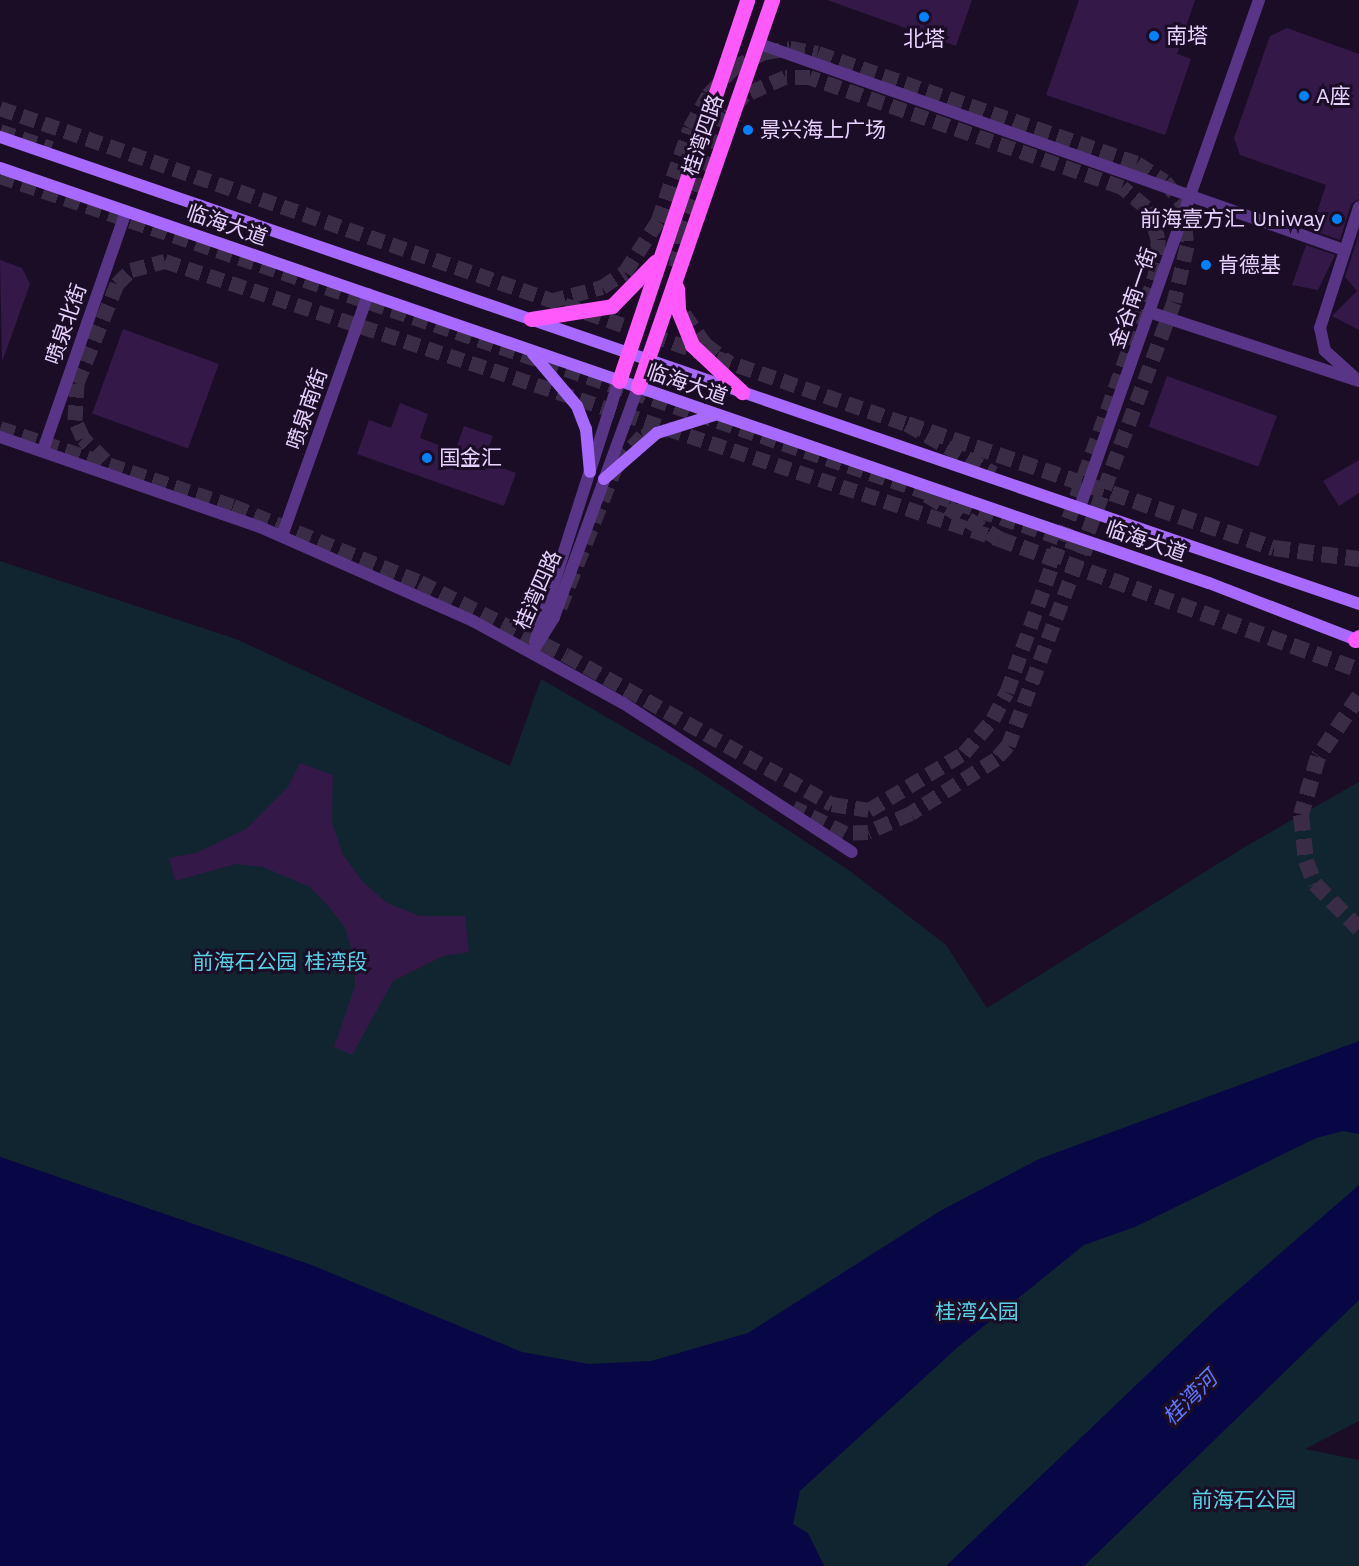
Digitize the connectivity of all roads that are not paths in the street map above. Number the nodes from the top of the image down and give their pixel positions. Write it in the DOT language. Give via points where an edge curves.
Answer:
graph roads {
  1 [pos="747,0"];
  2 [pos="772,0"];
  3 [pos="1259,0"];
  4 [pos="757,43"];
  5 [pos="0,136"];
  6 [pos="0,168"];
  7 [pos="1190,196"];
  8 [pos="1359,207"];
  9 [pos="126,211"];
  10 [pos="1344,250"];
  11 [pos="662,253"];
  12 [pos="681,264"];
  13 [pos="368,294"];
  14 [pos="1149,312"];
  15 [pos="531,319"];
  16 [pos="527,350"];
  17 [pos="629,352"];
  18 [pos="649,359"];
  19 [pos="1359,380"];
  20 [pos="619,381"];
  21 [pos="638,387"];
  22 [pos="742,392"];
  23 [pos="717,415"];
  24 [pos="0,437"];
  25 [pos="43,450"];
  26 [pos="590,472"];
  27 [pos="604,479"];
  28 [pos="1080,507"];
  29 [pos="282,536"];
  30 [pos="1359,604"];
  31 [pos="1358,639"];
  32 [pos="533,651"];
  33 [pos="852,852"];
  1 -- 11 [label="main road, 桂湾四路"];
  2 -- 4 [label="main road, 桂湾四路"];
  3 -- 7 [label="street, 金谷南一街"];
  4 -- 7 [label="street"];
  4 -- 12 [label="main road, 桂湾四路"];
  5 -- 15 [label="main road, 临海大道"];
  6 -- 9 [label="main road, 临海大道"];
  7 -- 10 [label="street"];
  7 -- 14 [label="street, 金谷南一街"];
  8 -- 10 [label="street"];
  9 -- 13 [label="main road, 临海大道"];
  9 -- 25 [label="street, 喷泉北街"];
  10 -- 19 [label="street" via="1322,315 1321,342 1333,362"];
  11 -- 15 [label="main road" via="612,306"];
  11 -- 17 [label="main road, 桂湾四路"];
  12 -- 18 [label="main road, 桂湾四路"];
  12 -- 22 [label="main road" via="678,310 685,331 704,360"];
  13 -- 16 [label="main road, 临海大道"];
  13 -- 29 [label="street, 喷泉南街"];
  14 -- 19 [label="street"];
  14 -- 28 [label="street, 金谷南一街"];
  15 -- 17 [label="main road, 临海大道"];
  16 -- 20 [label="main road, 临海大道"];
  16 -- 26 [label="main road" via="565,386 577,406 586,429"];
  17 -- 18 [label="main road, 临海大道"];
  17 -- 20 [label="main road, 桂湾四路"];
  18 -- 21 [label="main road, 桂湾四路"];
  18 -- 22 [label="main road, 临海大道"];
  20 -- 21 [label="main road, 临海大道"];
  20 -- 26 [label="street, 桂湾四路"];
  21 -- 23 [label="main road, 临海大道"];
  21 -- 27 [label="street, 桂湾四路"];
  22 -- 28 [label="main road, 临海大道"];
  23 -- 27 [label="main road" via="657,433"];
  23 -- 31 [label="main road, 临海大道" via="1209,583"];
  24 -- 25 [label="street"];
  25 -- 29 [label="street"];
  26 -- 32 [label="street, 桂湾四路" via="540,613"];
  27 -- 32 [label="street, 桂湾四路" via="554,617"];
  28 -- 30 [label="main road, 临海大道"];
  29 -- 32 [label="street" via="394,583"];
  32 -- 33 [label="street" via="744,778"];
}
